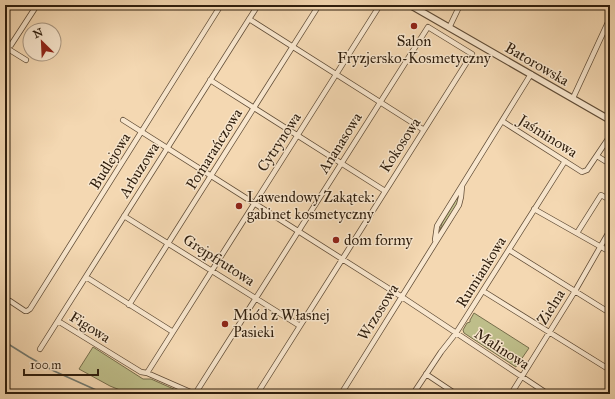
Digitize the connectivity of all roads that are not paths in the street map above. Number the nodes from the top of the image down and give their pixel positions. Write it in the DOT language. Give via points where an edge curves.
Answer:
graph roads {
  1 [pos="37,5"];
  2 [pos="221,5"];
  3 [pos="258,5"];
  4 [pos="319,5"];
  5 [pos="380,5"];
  6 [pos="410,5"];
  7 [pos="460,5"];
  8 [pos="610,18"];
  9 [pos="249,19"];
  10 [pos="428,27"];
  11 [pos="449,28"];
  12 [pos="293,46"];
  13 [pos="5,49"];
  14 [pos="22,58"];
  15 [pos="531,74"];
  16 [pos="336,75"];
  17 [pos="210,80"];
  18 [pos="573,98"];
  19 [pos="380,102"];
  20 [pos="254,108"];
  21 [pos="123,120"];
  22 [pos="610,120"];
  23 [pos="502,121"];
  24 [pos="424,130"];
  25 [pos="142,132"];
  26 [pos="298,136"];
  27 [pos="610,136"];
  28 [pos="167,148"];
  29 [pos="597,156"];
  30 [pos="565,161"];
  31 [pos="342,164"];
  32 [pos="610,164"];
  33 [pos="211,176"];
  34 [pos="462,186"];
  35 [pos="385,191"];
  36 [pos="610,200"];
  37 [pos="254,203"];
  38 [pos="534,209"];
  39 [pos="124,216"];
  40 [pos="610,230"];
  41 [pos="299,231"];
  42 [pos="577,233"];
  43 [pos="435,242"];
  44 [pos="168,243"];
  45 [pos="601,247"];
  46 [pos="509,250"];
  47 [pos="610,252"];
  48 [pos="342,259"];
  49 [pos="212,270"];
  50 [pos="86,277"];
  51 [pos="483,290"];
  52 [pos="575,291"];
  53 [pos="402,297"];
  54 [pos="256,299"];
  55 [pos="10,301"];
  56 [pos="129,305"];
  57 [pos="610,313"];
  58 [pos="58,321"];
  59 [pos="300,326"];
  60 [pos="173,332"];
  61 [pos="550,332"];
  62 [pos="456,333"];
  63 [pos="40,349"];
  64 [pos="610,370"];
  65 [pos="147,373"];
  66 [pos="426,374"];
  67 [pos="521,376"];
  68 [pos="195,394"];
  69 [pos="257,394"];
  70 [pos="341,394"];
  71 [pos="413,394"];
  72 [pos="456,394"];
  73 [pos="510,394"];
  74 [pos="548,394"];
  1 -- 13 [label="street" via="11,45"];
  2 -- 25 [label="street, Budlejowa"];
  3 -- 9 [label="street, Arbuzowa"];
  4 -- 12 [label="street, Pomarańczowa"];
  5 -- 16 [label="street, Cytrynowa"];
  6 -- 11 [label="street, Batorowska"];
  7 -- 11 [label="street"];
  8 -- 18 [label="street"];
  9 -- 12 [label="street"];
  9 -- 17 [label="street, Arbuzowa"];
  10 -- 19 [label="street, Ananasowa"];
  10 -- 24 [label="street, Kokosowa" via="472,54"];
  11 -- 15 [label="street, Batorowska"];
  12 -- 16 [label="street"];
  12 -- 20 [label="street, Pomarańczowa"];
  13 -- 14 [label="street"];
  15 -- 18 [label="street, Batorowska"];
  15 -- 23 [label="street, Wrzosowa"];
  16 -- 19 [label="street"];
  16 -- 26 [label="street, Cytrynowa"];
  17 -- 20 [label="street"];
  17 -- 28 [label="street, Arbuzowa"];
  18 -- 22 [label="street, Batorowska"];
  19 -- 24 [label="street"];
  19 -- 31 [label="street, Ananasowa"];
  20 -- 26 [label="street"];
  20 -- 33 [label="street, Pomarańczowa"];
  21 -- 25 [label="street, Malinowa"];
  23 -- 30 [label="street, Jaśminowa"];
  23 -- 34 [label="street, Wrzosowa"];
  24 -- 35 [label="street, Kokosowa"];
  25 -- 28 [label="street, Malinowa"];
  25 -- 55 [label="street, Budlejowa" via="30,309 25,311"];
  26 -- 31 [label="street"];
  26 -- 37 [label="street, Cytrynowa"];
  27 -- 29 [label="street, Jaśminowa"];
  28 -- 33 [label="street, Malinowa"];
  28 -- 39 [label="street, Arbuzowa"];
  29 -- 30 [label="street, Jaśminowa" via="587,170 582,172"];
  29 -- 32 [label="street"];
  30 -- 38 [label="street, Rumiankowa"];
  31 -- 35 [label="street"];
  31 -- 41 [label="street, Ananasowa"];
  33 -- 37 [label="street, Malinowa"];
  33 -- 44 [label="street, Pomarańczowa"];
  34 -- 43 [label="street, Wrzosowa" via="437,226"];
  34 -- 43 [label="street, Wrzosowa" via="459,205"];
  35 -- 48 [label="street, Kokosowa"];
  36 -- 42 [label="street" via="601,195"];
  37 -- 41 [label="street, Malinowa"];
  37 -- 49 [label="street, Cytrynowa"];
  38 -- 42 [label="street"];
  38 -- 46 [label="street, Rumiankowa"];
  39 -- 44 [label="street, Grejpfrutowa"];
  39 -- 50 [label="street, Arbuzowa"];
  40 -- 45 [label="street, Zielna"];
  41 -- 48 [label="street, Malinowa"];
  41 -- 54 [label="street, Ananasowa"];
  42 -- 45 [label="street"];
  43 -- 53 [label="street, Wrzosowa"];
  44 -- 49 [label="street, Grejpfrutowa"];
  44 -- 56 [label="street, Pomarańczowa"];
  45 -- 47 [label="street"];
  45 -- 52 [label="street, Zielna"];
  46 -- 51 [label="street, Rumiankowa"];
  46 -- 52 [label="street"];
  48 -- 53 [label="street, Malinowa"];
  48 -- 59 [label="street, Kokosowa"];
  49 -- 54 [label="street, Grejpfrutowa"];
  49 -- 60 [label="street, Cytrynowa"];
  50 -- 56 [label="street"];
  50 -- 58 [label="street, Arbuzowa"];
  51 -- 61 [label="street"];
  51 -- 62 [label="street, Rumiankowa"];
  52 -- 57 [label="street"];
  52 -- 61 [label="street, Zielna"];
  53 -- 62 [label="street, Malinowa"];
  53 -- 70 [label="street, Wrzosowa"];
  54 -- 59 [label="street, Grejpfrutowa"];
  54 -- 68 [label="street, Ananasowa"];
  56 -- 60 [label="street"];
  58 -- 63 [label="street, Arbuzowa"];
  58 -- 65 [label="street, Figowa" via="141,372"];
  59 -- 69 [label="street, Kokosowa"];
  60 -- 65 [label="street, Cytrynowa"];
  61 -- 64 [label="street"];
  61 -- 67 [label="street, Zielna"];
  62 -- 66 [label="street, Rumiankowa"];
  62 -- 67 [label="street, Malinowa"];
  65 -- 68 [label="street, Figowa"];
  66 -- 71 [label="street, Rumiankowa"];
  66 -- 72 [label="street"];
  67 -- 73 [label="street, Zielna"];
  67 -- 74 [label="street, Malinowa"];
}
